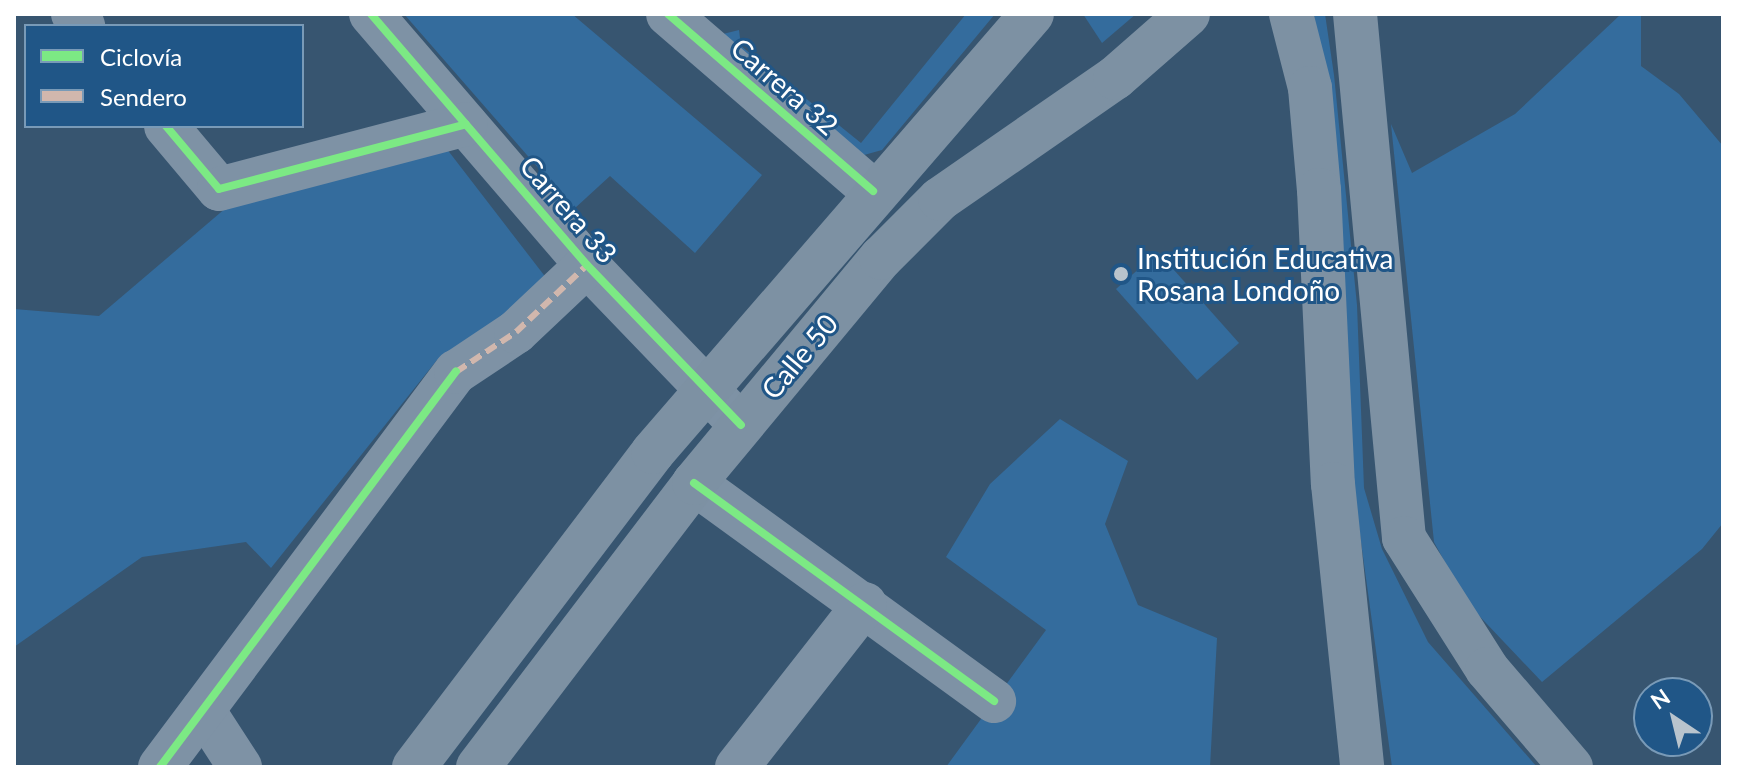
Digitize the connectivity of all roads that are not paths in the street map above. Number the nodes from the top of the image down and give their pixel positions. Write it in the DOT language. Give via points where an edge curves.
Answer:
graph roads {
  1 [pos="371,14"];
  2 [pos="668,14"];
  3 [pos="1032,14"];
  4 [pos="1188,14"];
  5 [pos="1291,14"];
  6 [pos="1355,14"];
  7 [pos="466,124"];
  8 [pos="168,128"];
  9 [pos="873,191"];
  10 [pos="587,265"];
  11 [pos="713,382"];
  12 [pos="754,409"];
  13 [pos="694,483"];
  14 [pos="865,604"];
  15 [pos="994,701"];
  16 [pos="203,710"];
  17 [pos="1358,760"];
  18 [pos="160,767"];
  19 [pos="240,767"];
  20 [pos="414,767"];
  21 [pos="478,767"];
  22 [pos="737,767"];
  23 [pos="1571,767"];
  1 -- 7 [label="street, Carrera 33"];
  2 -- 9 [label="street, Carrera 32"];
  3 -- 9 [label="main road, Calle 50"];
  4 -- 12 [label="main road, Calle 50" via="1115,78 940,199 881,258"];
  5 -- 17 [label="main road" via="1310,88 1333,484"];
  6 -- 23 [label="main road" via="1404,538 1487,669"];
  7 -- 8 [label="street" via="219,189"];
  7 -- 10 [label="street, Carrera 33"];
  9 -- 11 [label="main road, Calle 50"];
  10 -- 11 [label="street, Carrera 33"];
  10 -- 16 [label="street" via="516,332 456,372"];
  11 -- 12 [label="street, Carrera 33"];
  11 -- 20 [label="main road, Calle 50"];
  12 -- 13 [label="main road, Calle 50"];
  13 -- 14 [label="street"];
  13 -- 21 [label="main road, Calle 50"];
  14 -- 15 [label="street"];
  14 -- 22 [label="street"];
  16 -- 18 [label="street"];
  16 -- 19 [label="street"];
}
